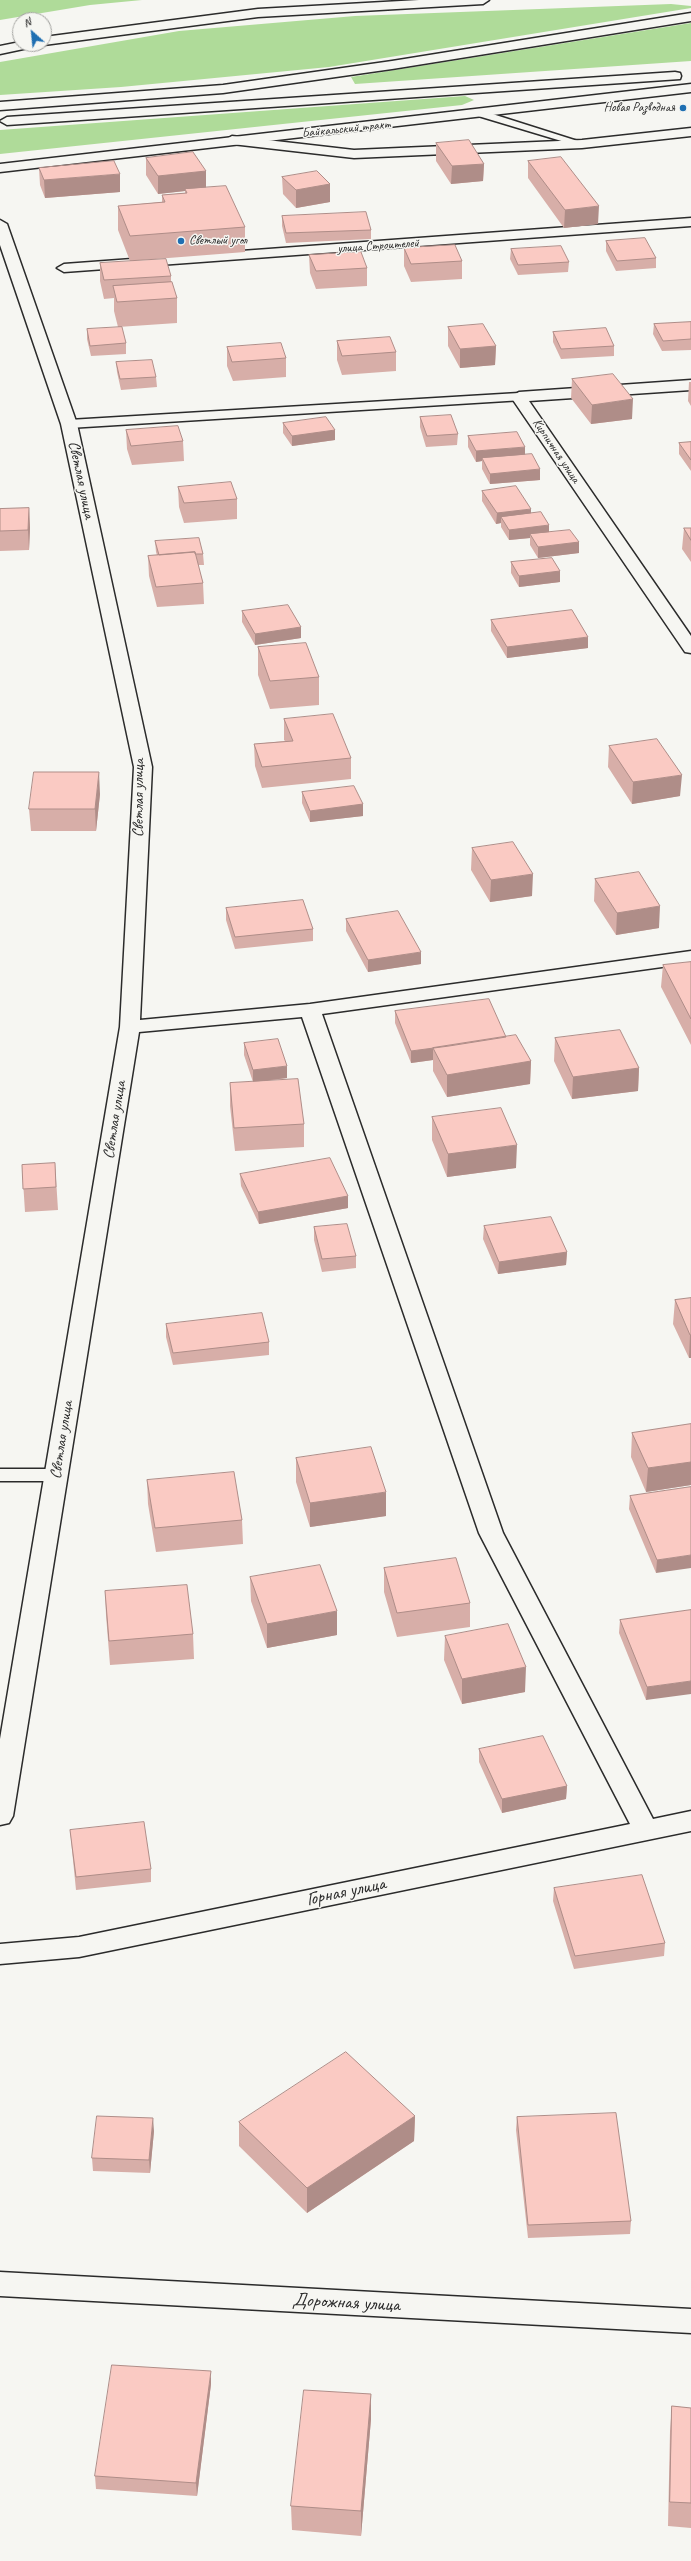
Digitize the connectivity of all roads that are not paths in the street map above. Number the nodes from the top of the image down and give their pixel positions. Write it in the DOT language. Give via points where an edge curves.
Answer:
graph roads {
  1 [pos="483,0"];
  2 [pos="691,17"];
  3 [pos="52,40"];
  4 [pos="12,47"];
  5 [pos="0,50"];
  6 [pos="691,75"];
  7 [pos="691,88"];
  8 [pos="0,106"];
  9 [pos="479,113"];
  10 [pos="0,121"];
  11 [pos="691,132"];
  12 [pos="232,140"];
  13 [pos="582,144"];
  14 [pos="0,168"];
  15 [pos="691,222"];
  16 [pos="0,224"];
  17 [pos="6,254"];
  18 [pos="64,268"];
  19 [pos="691,385"];
  20 [pos="519,397"];
  21 [pos="69,424"];
  22 [pos="691,648"];
  23 [pos="691,957"];
  24 [pos="310,1010"];
  25 [pos="130,1026"];
  26 [pos="0,1475"];
  27 [pos="56,1475"];
  28 [pos="0,1816"];
  29 [pos="691,1821"];
  30 [pos="646,1830"];
  31 [pos="0,1954"];
  32 [pos="0,2284"];
  33 [pos="691,2321"];
  1 -- 3 [label="street" via="258,14"];
  2 -- 8 [label="street" via="238,87"];
  4 -- 5 [label="street"];
  6 -- 10 [label="street"];
  7 -- 9 [label="street, Байкальский тракт"];
  9 -- 12 [label="street, Байкальский тракт"];
  9 -- 13 [label="lane"];
  11 -- 13 [label="street"];
  12 -- 13 [label="street" via="354,154"];
  12 -- 14 [label="street, Байкальский тракт"];
  15 -- 18 [label="street, улица Строителей"];
  16 -- 17 [label="street, Светлая улица"];
  17 -- 21 [label="street, Светлая улица"];
  19 -- 20 [label="street, Кирпичная улица"];
  20 -- 21 [label="lane"];
  20 -- 22 [label="street, Кирпичная улица"];
  21 -- 25 [label="street, Светлая улица" via="143,767"];
  23 -- 24 [label="street"];
  24 -- 25 [label="street"];
  24 -- 30 [label="street" via="491,1533"];
  25 -- 27 [label="street, Светлая улица"];
  26 -- 27 [label="lane"];
  27 -- 28 [label="street, Светлая улица"];
  29 -- 30 [label="street, Горная улица"];
  30 -- 31 [label="street, Горная улица" via="79,1947"];
  32 -- 33 [label="street, Дорожная улица"];
}
